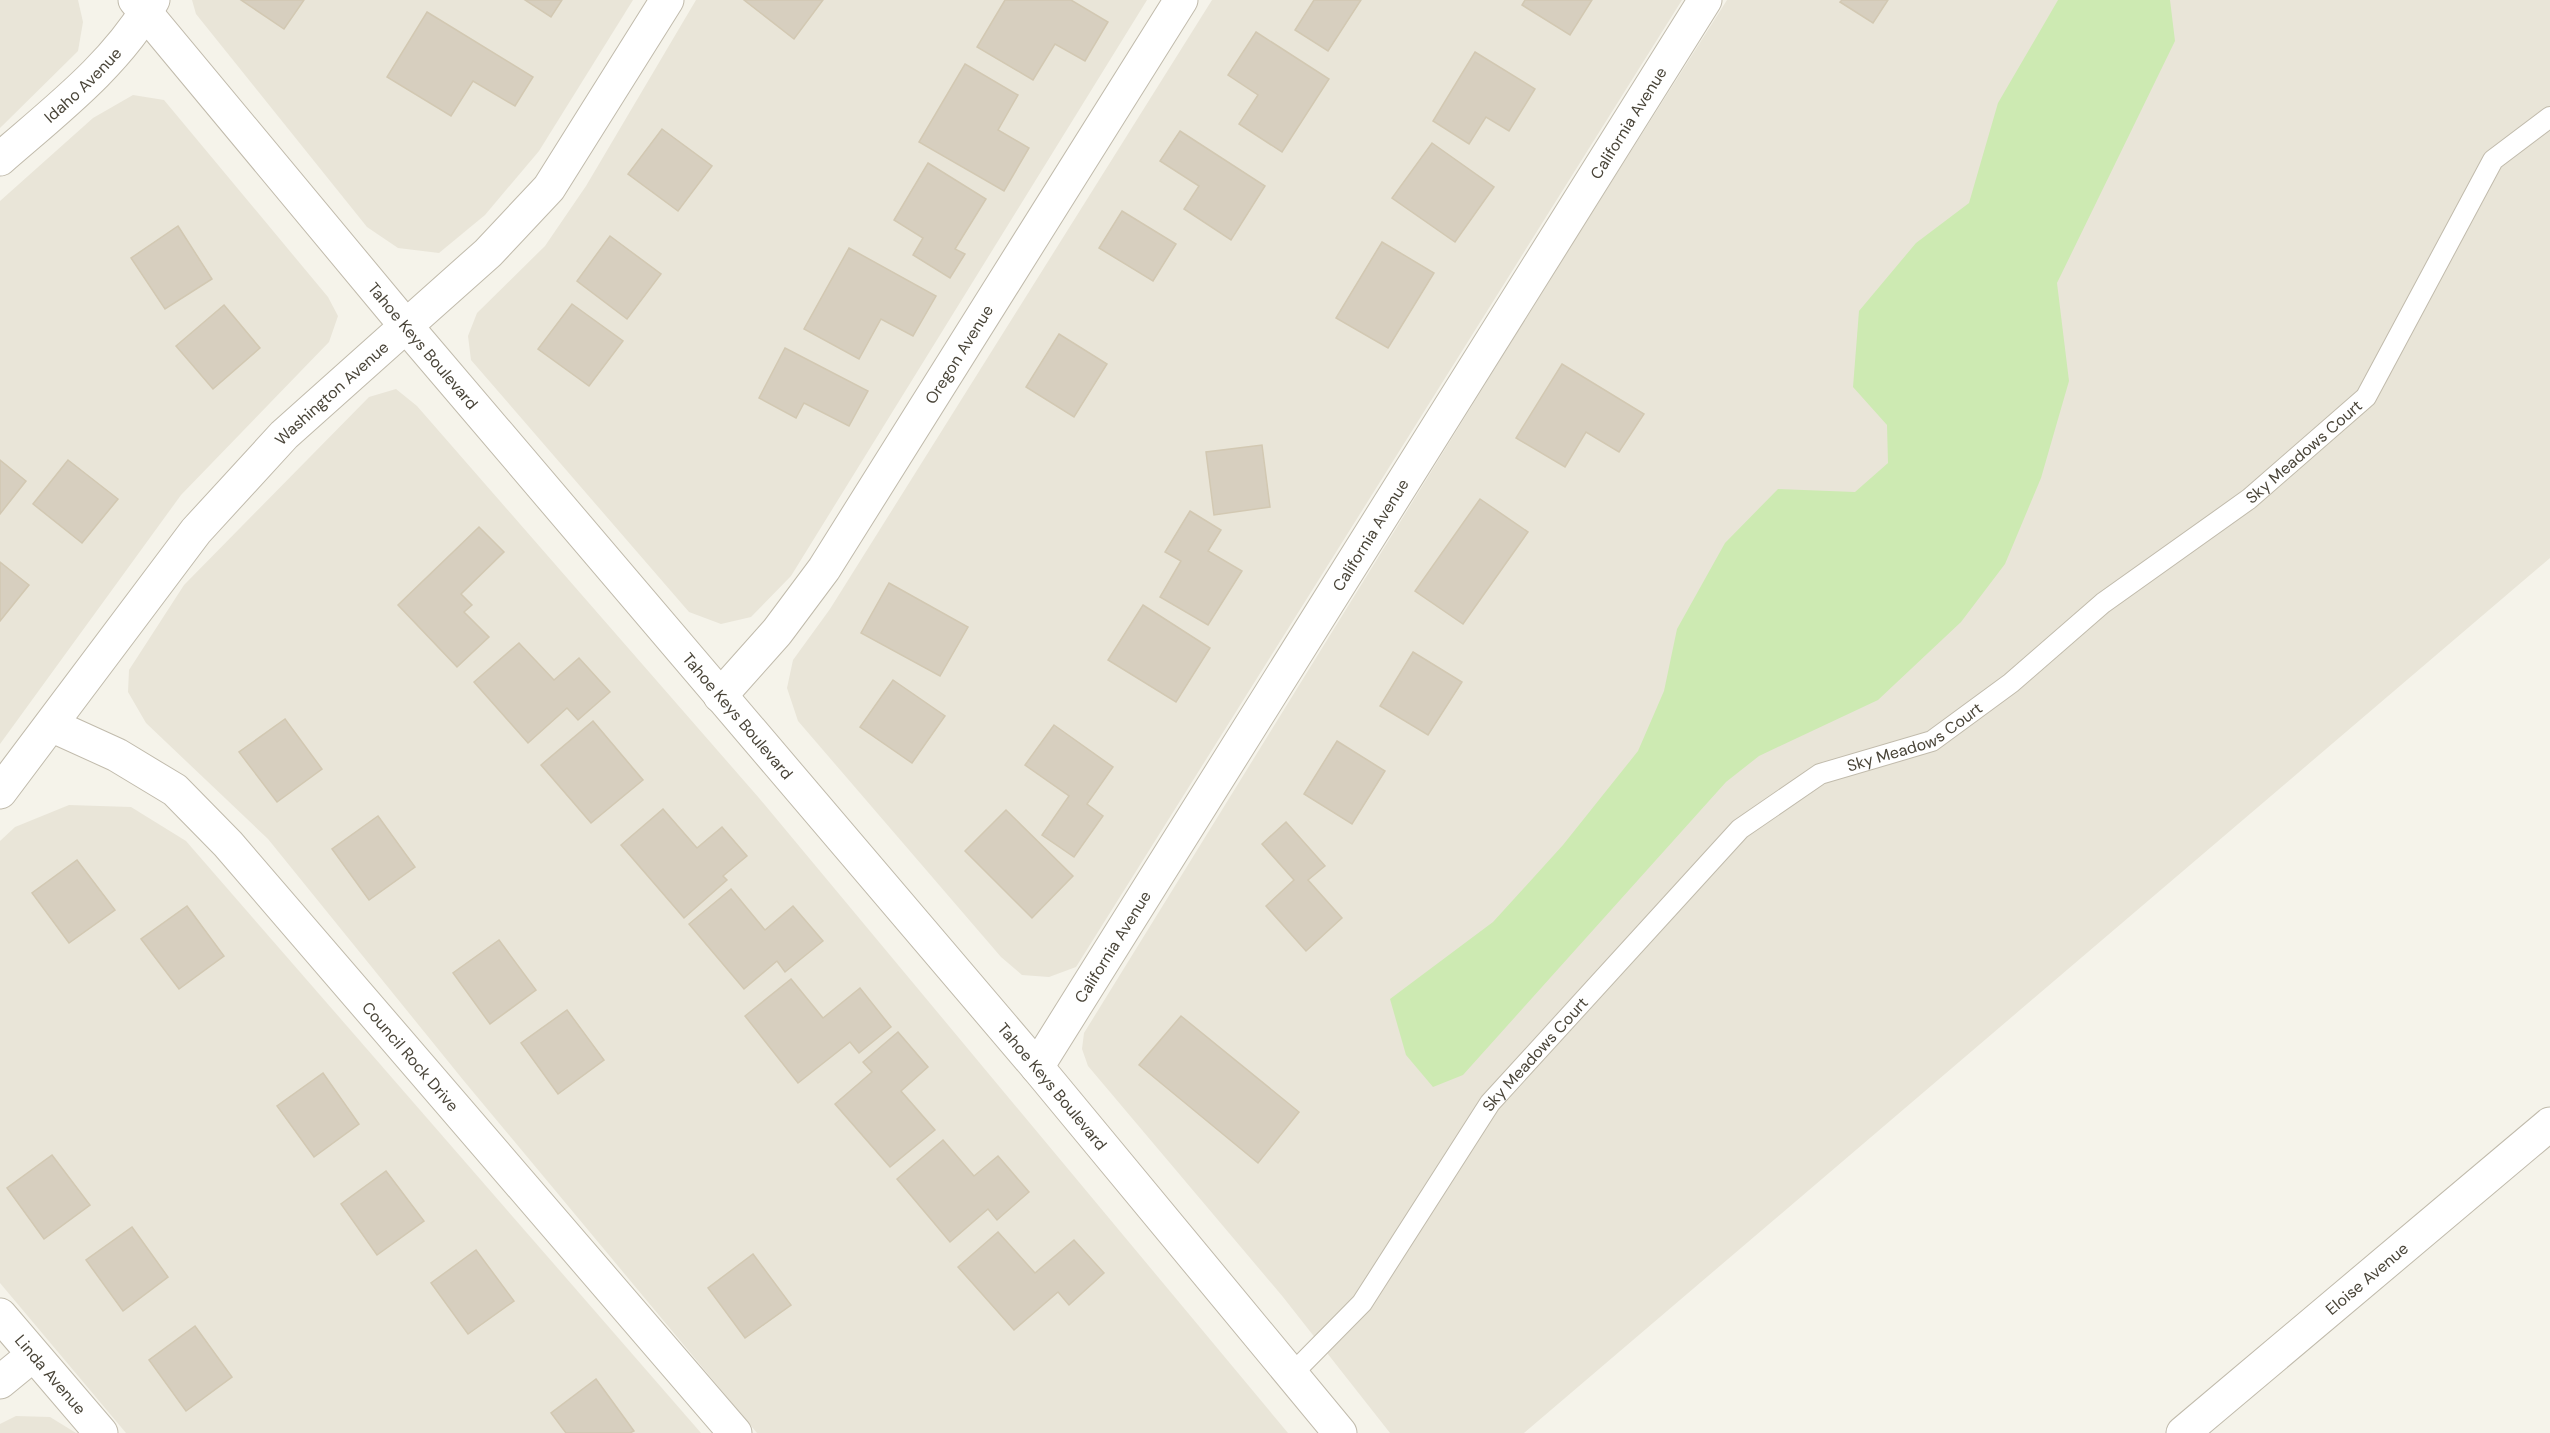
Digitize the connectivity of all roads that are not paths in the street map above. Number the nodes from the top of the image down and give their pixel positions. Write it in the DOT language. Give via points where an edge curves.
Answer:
graph roads {
  1 [pos="667,0"];
  2 [pos="1181,0"];
  3 [pos="1705,0"];
  4 [pos="144,4"];
  5 [pos="2550,117"];
  6 [pos="0,159"];
  7 [pos="406,326"];
  8 [pos="720,696"];
  9 [pos="51,725"];
  10 [pos="0,792"];
  11 [pos="1037,1067"];
  12 [pos="2550,1124"];
  13 [pos="0,1316"];
  14 [pos="33,1355"];
  15 [pos="1291,1375"];
  16 [pos="0,1382"];
  17 [pos="101,1433"];
  18 [pos="735,1433"];
  19 [pos="1340,1433"];
  20 [pos="2183,1433"];
  1 -- 7 [label="street, Washington Avenue" via="549,188 488,253"];
  2 -- 8 [label="street, Oregon Avenue" via="824,569 777,632"];
  3 -- 11 [label="street, California Avenue"];
  4 -- 6 [label="street, Idaho Avenue" via="118,50 76,93"];
  4 -- 7 [label="street, Tahoe Keys Boulevard"];
  5 -- 15 [label="lane, Sky Meadows Court" via="2493,160 2366,397 2249,499 2103,603 2011,683 1932,741 1820,774 1740,830 1490,1103 1362,1303"];
  7 -- 8 [label="street, Tahoe Keys Boulevard"];
  7 -- 9 [label="street, Washington Avenue" via="284,435 196,531"];
  8 -- 11 [label="street, Tahoe Keys Boulevard"];
  9 -- 10 [label="street, Washington Avenue"];
  9 -- 18 [label="street, Council Rock Drive" via="117,754 175,790 228,844"];
  11 -- 15 [label="street, Tahoe Keys Boulevard"];
  12 -- 20 [label="street, Eloise Avenue"];
  13 -- 14 [label="street, Linda Avenue"];
  14 -- 16 [label="street"];
  14 -- 17 [label="street, Linda Avenue"];
  15 -- 19 [label="street, Tahoe Keys Boulevard"];
}
